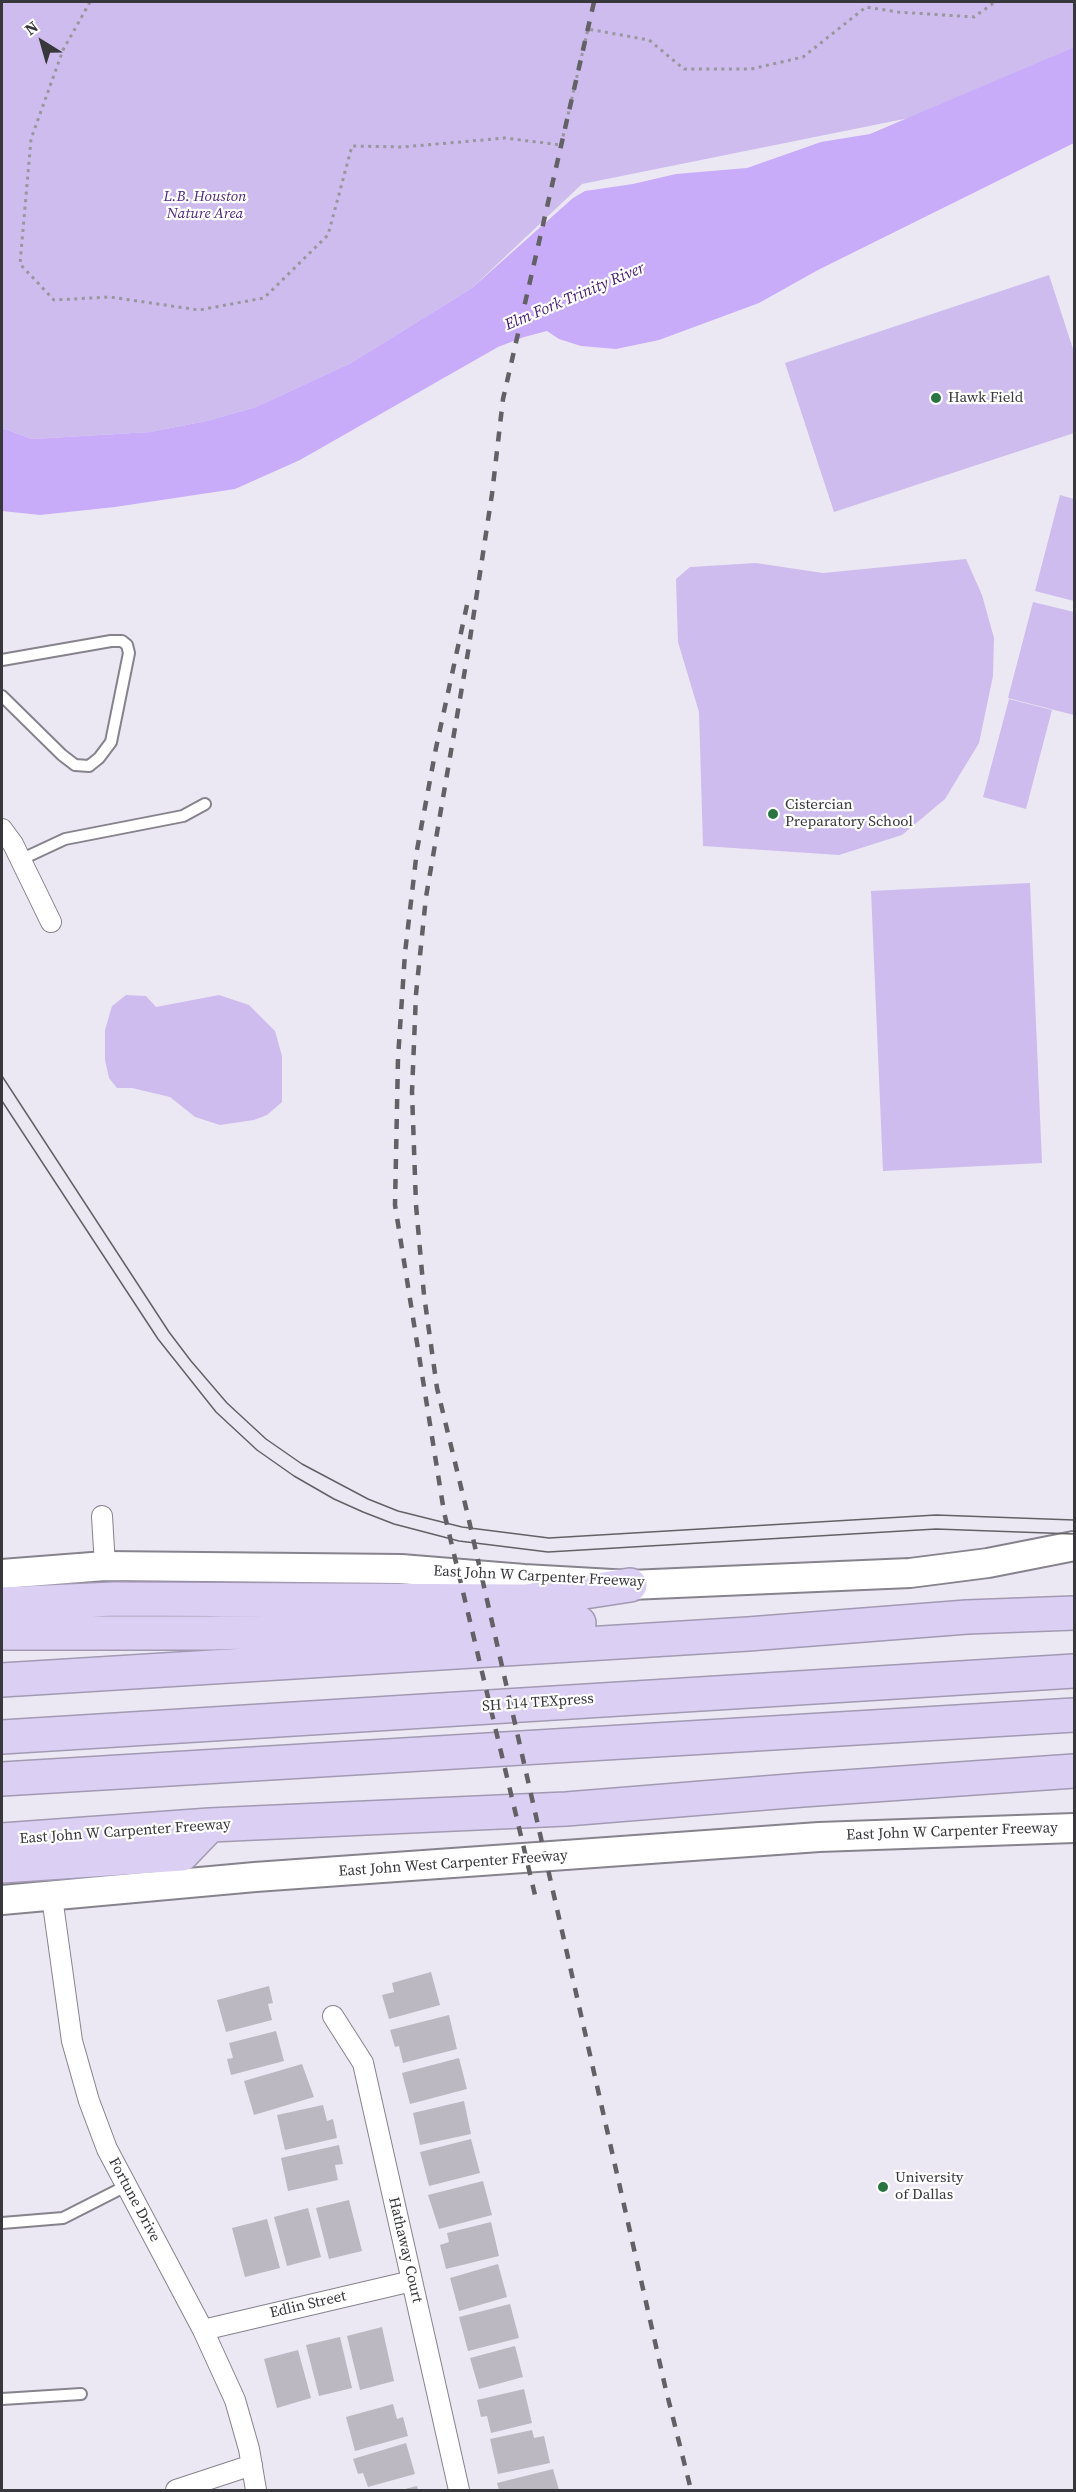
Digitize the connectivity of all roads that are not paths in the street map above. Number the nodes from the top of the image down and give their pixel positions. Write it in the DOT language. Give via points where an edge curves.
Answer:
graph roads {
  1 [pos="2,660"];
  2 [pos="2,696"];
  3 [pos="205,804"];
  4 [pos="2,829"];
  5 [pos="20,860"];
  6 [pos="51,922"];
  7 [pos="102,1516"];
  8 [pos="1074,1546"];
  9 [pos="105,1566"];
  10 [pos="630,1584"];
  11 [pos="2,1604"];
  12 [pos="1074,1612"];
  13 [pos="748,1634"];
  14 [pos="519,1648"];
  15 [pos="1074,1671"];
  16 [pos="2,1680"];
  17 [pos="2,1701"];
  18 [pos="1074,1715"];
  19 [pos="2,1737"];
  20 [pos="1074,1771"];
  21 [pos="2,1779"];
  22 [pos="210,1825"];
  23 [pos="1074,1827"];
  24 [pos="2,1840"];
  25 [pos="650,1850"];
  26 [pos="2,1866"];
  27 [pos="52,1897"];
  28 [pos="2,1900"];
  29 [pos="333,2016"];
  30 [pos="126,2186"];
  31 [pos="2,2223"];
  32 [pos="412,2281"];
  33 [pos="203,2330"];
  34 [pos="81,2394"];
  35 [pos="2,2399"];
  36 [pos="252,2465"];
  37 [pos="176,2490"];
  38 [pos="256,2490"];
  39 [pos="459,2490"];
  1 -- 2 [label="lane" via="111,641 122,641 129,653 111,742 89,766 75,765 62,755"];
  3 -- 5 [label="lane" via="183,816 65,839"];
  4 -- 5 [label="street"];
  5 -- 6 [label="street"];
  7 -- 9 [label="street"];
  8 -- 10 [label="main road, East John W Carpenter Freeway" via="910,1573"];
  9 -- 10 [label="main road, East John W Carpenter Freeway" via="401,1569"];
  9 -- 11 [label="main road, East John W Carpenter Freeway"];
  10 -- 11 [label="highway" via="526,1601 114,1599"];
  11 -- 13 [label="highway" via="212,1633 717,1619"];
  12 -- 13 [label="highway"];
  13 -- 14 [label="highway"];
  14 -- 16 [label="highway"];
  14 -- 17 [label="highway" via="471,1661"];
  15 -- 19 [label="highway, SH 114 TEXpress"];
  18 -- 21 [label="highway"];
  20 -- 22 [label="highway, East John W Carpenter Freeway" via="566,1809"];
  22 -- 24 [label="highway, East John W Carpenter Freeway"];
  22 -- 26 [label="highway" via="182,1854"];
  23 -- 25 [label="main road, East John W Carpenter Freeway" via="819,1837"];
  25 -- 27 [label="main road, East John West Carpenter Freeway" via="255,1877"];
  27 -- 28 [label="main road"];
  27 -- 30 [label="street, Fortune Drive" via="72,2041 106,2149"];
  29 -- 32 [label="street, Hathaway Court" via="363,2063"];
  30 -- 31 [label="lane" via="63,2218"];
  30 -- 33 [label="street, Fortune Drive"];
  32 -- 33 [label="street, Edlin Street"];
  32 -- 39 [label="street, Hathaway Court"];
  33 -- 36 [label="street, Fortune Drive" via="234,2400"];
  34 -- 35 [label="lane"];
  36 -- 37 [label="street"];
  36 -- 38 [label="street, Fortune Drive"];
}
